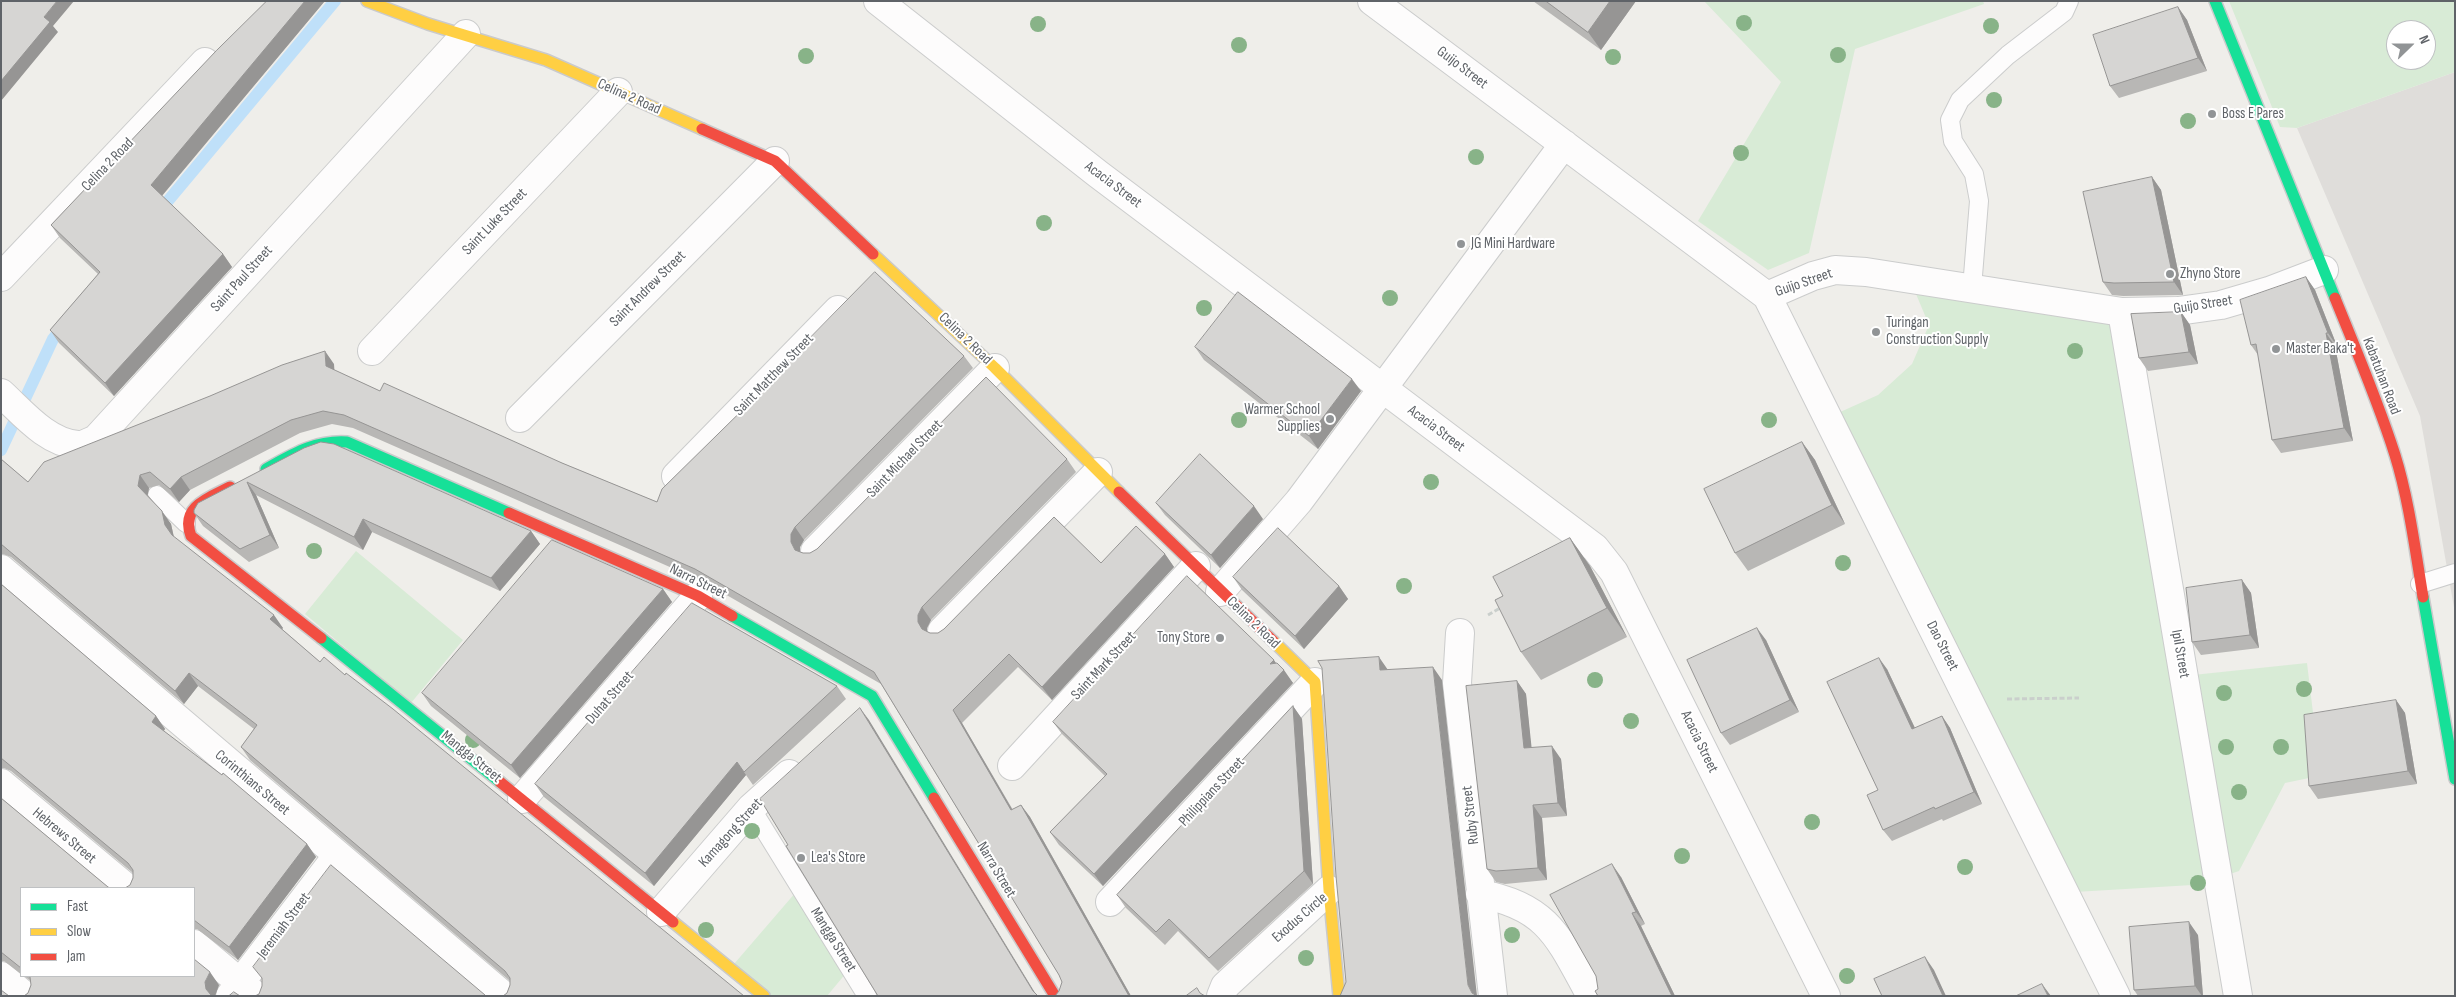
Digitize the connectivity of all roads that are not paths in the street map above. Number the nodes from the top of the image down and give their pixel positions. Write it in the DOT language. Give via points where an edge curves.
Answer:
graph roads {
  1 [pos="367,1"];
  2 [pos="878,1"];
  3 [pos="1372,1"];
  4 [pos="2069,1"];
  5 [pos="2215,1"];
  6 [pos="466,34"];
  7 [pos="218,50"];
  8 [pos="618,92"];
  9 [pos="1564,144"];
  10 [pos="776,161"];
  11 [pos="884,262"];
  12 [pos="2324,270"];
  13 [pos="1,277"];
  14 [pos="1972,288"];
  15 [pos="1767,296"];
  16 [pos="2122,312"];
  17 [pos="372,351"];
  18 [pos="995,368"];
  19 [pos="1382,389"];
  20 [pos="8,399"];
  21 [pos="520,418"];
  22 [pos="1098,472"];
  23 [pos="255,474"];
  24 [pos="239,483"];
  25 [pos="665,488"];
  26 [pos="157,495"];
  27 [pos="187,519"];
  28 [pos="561,536"];
  29 [pos="548,551"];
  30 [pos="815,551"];
  31 [pos="1196,566"];
  32 [pos="1,570"];
  33 [pos="2455,573"];
  34 [pos="2420,584"];
  35 [pos="1220,592"];
  36 [pos="698,596"];
  37 [pos="942,631"];
  38 [pos="1460,633"];
  39 [pos="1315,682"];
  40 [pos="425,695"];
  41 [pos="872,696"];
  42 [pos="412,710"];
  43 [pos="851,716"];
  44 [pos="808,756"];
  45 [pos="1012,766"];
  46 [pos="2455,779"];
  47 [pos="1,784"];
  48 [pos="522,799"];
  49 [pos="751,808"];
  50 [pos="337,856"];
  51 [pos="126,887"];
  52 [pos="1329,890"];
  53 [pos="1480,894"];
  54 [pos="1110,902"];
  55 [pos="661,912"];
  56 [pos="195,945"];
  57 [pos="1,976"];
  58 [pos="242,991"];
  59 [pos="25,996"];
  60 [pos="504,996"];
  61 [pos="764,996"];
  62 [pos="867,996"];
  63 [pos="1055,996"];
  64 [pos="1222,996"];
  65 [pos="1338,996"];
  66 [pos="1493,996"];
  67 [pos="1591,996"];
  68 [pos="1826,996"];
  69 [pos="2116,996"];
  70 [pos="2238,996"];
  1 -- 6 [label="street, Celina 2 Road" via="428,24"];
  2 -- 19 [label="street, Acacia Street" via="1098,174"];
  3 -- 9 [label="street, Guijo Street"];
  4 -- 14 [label="lane" via="2064,12 2008,55 1960,100 1950,120 1953,141 1974,174 1979,201"];
  5 -- 12 [label="street, Kabatuhan Road"];
  6 -- 8 [label="street, Celina 2 Road" via="546,60"];
  6 -- 20 [label="street, Saint Paul Street" via="96,439 79,446 60,441 38,427"];
  7 -- 13 [label="street, Celina 2 Road"];
  8 -- 10 [label="street, Celina 2 Road"];
  8 -- 17 [label="street, Saint Luke Street"];
  9 -- 15 [label="street, Guijo Street"];
  9 -- 19 [label="street"];
  10 -- 11 [label="street, Celina 2 Road"];
  10 -- 21 [label="street, Saint Andrew Street"];
  11 -- 18 [label="street, Celina 2 Road"];
  11 -- 25 [label="street, Saint Matthew Street"];
  12 -- 16 [label="street, Guijo Street" via="2221,305"];
  12 -- 34 [label="street, Kabatuhan Road" via="2395,456"];
  14 -- 15 [label="street, Guijo Street" via="1835,270"];
  14 -- 16 [label="street, Guijo Street"];
  15 -- 69 [label="street, Dao Street"];
  16 -- 70 [label="street, Ipil Street"];
  18 -- 22 [label="street, Celina 2 Road"];
  18 -- 30 [label="street, Saint Michael Street"];
  19 -- 35 [label="street" via="1299,501"];
  19 -- 68 [label="street, Acacia Street" via="1595,548 1614,572"];
  22 -- 31 [label="street, Celina 2 Road"];
  22 -- 37 [label="street"];
  23 -- 28 [label="street, Narra Street" via="306,447 329,439 347,442"];
  24 -- 27 [label="street" via="198,504"];
  26 -- 27 [label="lane"];
  27 -- 42 [label="street, Mangga Street" via="186,527 191,536"];
  28 -- 29 [label="lane"];
  28 -- 36 [label="street, Narra Street"];
  31 -- 35 [label="street, Celina 2 Road"];
  31 -- 45 [label="street, Saint Mark Street"];
  32 -- 50 [label="street, Corinthians Street"];
  33 -- 34 [label="lane"];
  34 -- 46 [label="street, Kabatuhan Road"];
  35 -- 39 [label="street, Celina 2 Road"];
  36 -- 41 [label="street, Narra Street"];
  36 -- 48 [label="street, Duhat Street"];
  38 -- 53 [label="street, Ruby Street" via="1456,683"];
  39 -- 52 [label="street"];
  39 -- 54 [label="street, Philippians Street"];
  40 -- 42 [label="lane"];
  41 -- 43 [label="street"];
  41 -- 63 [label="street, Narra Street"];
  42 -- 48 [label="street, Mangga Street"];
  44 -- 49 [label="street, Kamagong Street"];
  47 -- 51 [label="street, Hebrews Street"];
  48 -- 55 [label="street, Mangga Street"];
  49 -- 55 [label="street, Kamagong Street"];
  49 -- 62 [label="lane, Mangga Street"];
  50 -- 58 [label="street, Jeremiah Street"];
  50 -- 60 [label="street, Corinthians Street"];
  52 -- 64 [label="street, Exodus Circle" via="1225,986"];
  52 -- 65 [label="street, Exodus Circle"];
  53 -- 66 [label="street, Ruby Street"];
  53 -- 67 [label="street" via="1519,904 1540,917 1559,937"];
  55 -- 61 [label="street, Mangga Street"];
  56 -- 58 [label="street"];
  57 -- 59 [label="street"];
}
